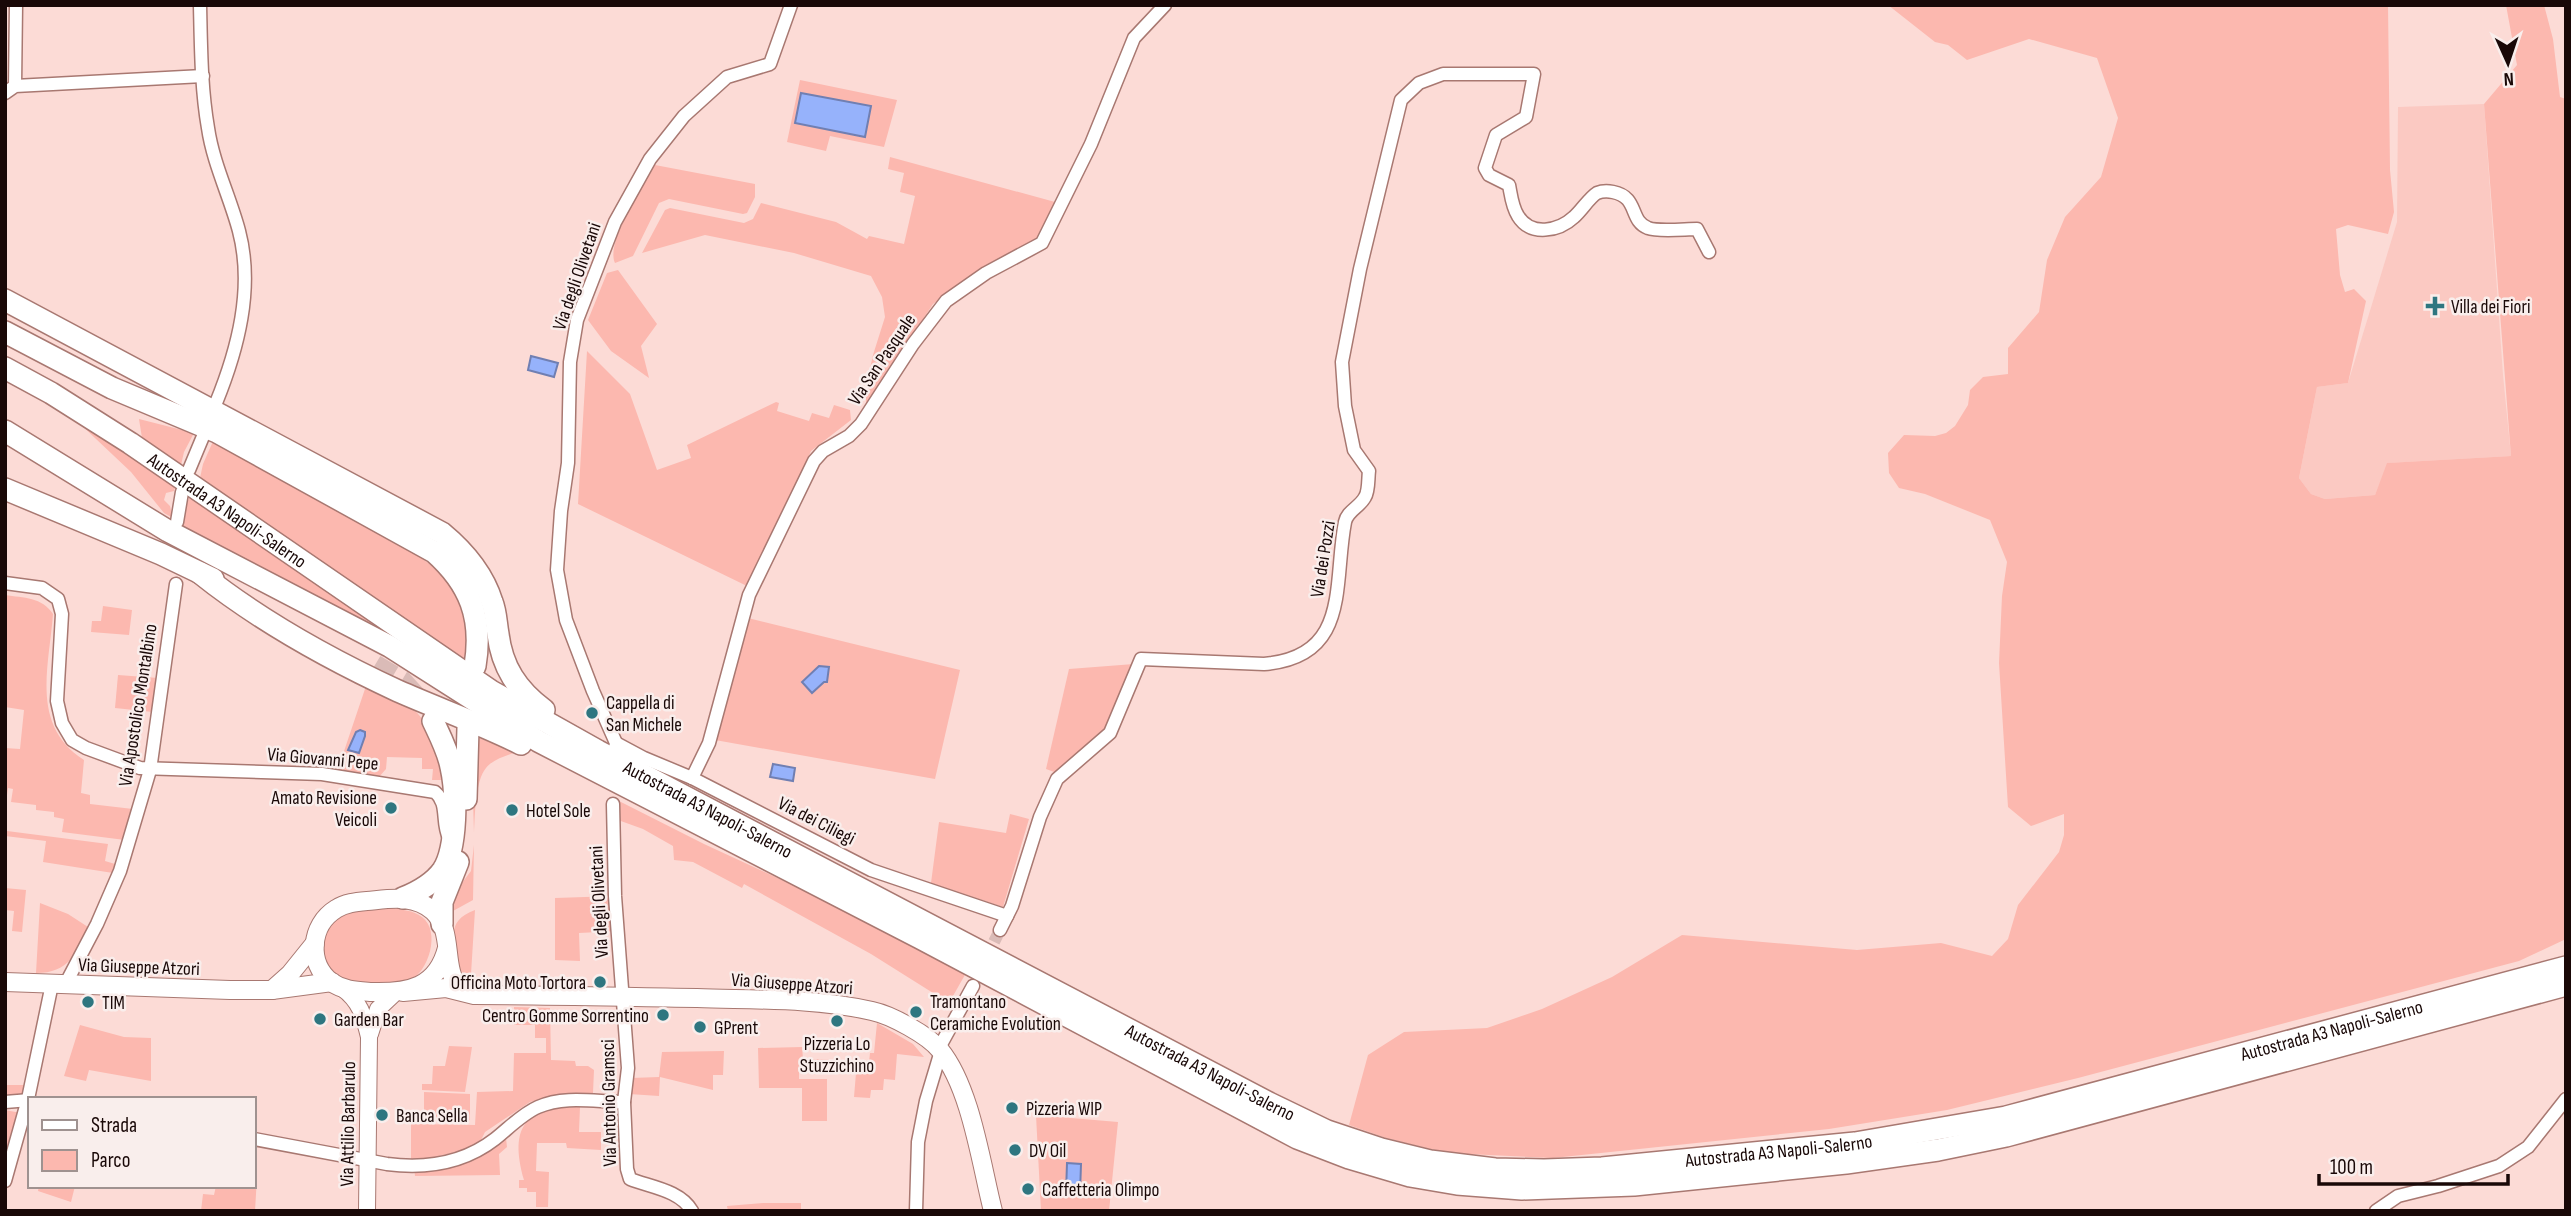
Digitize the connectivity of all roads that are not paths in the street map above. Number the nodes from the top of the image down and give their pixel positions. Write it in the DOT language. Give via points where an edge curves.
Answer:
graph roads {
  1 [pos="16,5"];
  2 [pos="201,5"];
  3 [pos="791,5"];
  4 [pos="1165,5"];
  5 [pos="202,76"];
  6 [pos="10,89"];
  7 [pos="1709,253"];
  8 [pos="5,300"];
  9 [pos="5,332"];
  10 [pos="5,368"];
  11 [pos="216,403"];
  12 [pos="5,431"];
  13 [pos="204,434"];
  14 [pos="189,470"];
  15 [pos="5,489"];
  16 [pos="182,492"];
  17 [pos="172,526"];
  18 [pos="200,573"];
  19 [pos="5,583"];
  20 [pos="176,584"];
  21 [pos="251,597"];
  22 [pos="375,665"];
  23 [pos="475,666"];
  24 [pos="433,721"];
  25 [pos="468,728"];
  26 [pos="610,748"];
  27 [pos="150,770"];
  28 [pos="692,778"];
  29 [pos="613,804"];
  30 [pos="452,843"];
  31 [pos="754,851"];
  32 [pos="403,898"];
  33 [pos="1007,916"];
  34 [pos="442,924"];
  35 [pos="1000,930"];
  36 [pos="315,943"];
  37 [pos="447,948"];
  38 [pos="2566,967"];
  39 [pos="5,982"];
  40 [pos="59,984"];
  41 [pos="337,985"];
  42 [pos="2566,985"];
  43 [pos="973,986"];
  44 [pos="272,990"];
  45 [pos="460,990"];
  46 [pos="399,992"];
  47 [pos="622,997"];
  48 [pos="369,1037"];
  49 [pos="940,1050"];
  50 [pos="30,1097"];
  51 [pos="28,1099"];
  52 [pos="2566,1099"];
  53 [pos="5,1102"];
  54 [pos="28,1102"];
  55 [pos="624,1102"];
  56 [pos="256,1139"];
  57 [pos="367,1160"];
  58 [pos="5,1181"];
  59 [pos="367,1211"];
  60 [pos="692,1211"];
  61 [pos="916,1211"];
  62 [pos="993,1211"];
  63 [pos="2376,1211"];
  1 -- 6 [label="street"];
  2 -- 5 [label="street"];
  3 -- 26 [label="street, Via degli Olivetani" via="770,64 727,77 684,116 650,159 615,222 577,320 570,362 568,463 557,570 570,632"];
  4 -- 28 [label="street, Via San Pasquale" via="1134,38 1091,144 1042,243 946,301 860,424 814,461 749,596 709,743"];
  5 -- 6 [label="street"];
  5 -- 11 [label="street" via="208,130 240,233 246,275 243,314"];
  7 -- 33 [label="street, Via dei Pozzi" via="1697,229 1650,229 1639,223 1632,203 1615,192 1596,194 1558,228 1527,226 1517,216 1509,185 1485,168 1496,135 1527,117 1534,74 1443,74 1419,83 1401,100 1342,362 1354,450 1369,471 1366,496 1345,518 1339,585 1324,633 1314,647 1280,663 1141,659 1110,733 1058,779 1040,817"];
  8 -- 26 [label="highway" via="442,533 481,575 493,604 510,677 530,699"];
  9 -- 23 [label="highway" via="112,388 207,427 434,552 460,580 472,604 478,627"];
  10 -- 26 [label="highway, Autostrada A3 Napoli-Salerno" via="151,457 491,691"];
  12 -- 17 [label="highway, Autostrada A3 Napoli-Salerno"];
  13 -- 14 [label="street"];
  15 -- 18 [label="highway"];
  16 -- 17 [label="street"];
  17 -- 21 [label="highway"];
  17 -- 31 [label="highway, Autostrada A3 Napoli-Salerno" via="370,635 538,741"];
  18 -- 21 [label="highway"];
  18 -- 31 [label="highway" via="272,624 368,677 511,739 690,827"];
  19 -- 27 [label="street" via="42,588 58,599 62,614 57,701 72,740"];
  20 -- 27 [label="street, Via Apostolico Montalbino"];
  21 -- 22 [label="highway"];
  24 -- 30 [label="highway" via="453,780"];
  25 -- 34 [label="highway" via="464,836 442,902"];
  26 -- 28 [label="street, Via dei Ciliegi"];
  26 -- 38 [label="highway, Autostrada A3 Napoli-Salerno" via="1307,1122 1393,1153 1463,1166 1612,1167 1855,1143 1945,1129"];
  27 -- 30 [label="street, Via Giovanni Pepe" via="322,774 435,792 443,801 444,827"];
  27 -- 40 [label="street, Via Apostolico Montalbino" via="120,871 97,924"];
  28 -- 33 [label="street, Via dei Ciliegi" via="871,870"];
  29 -- 47 [label="street, Via degli Olivetani"];
  30 -- 32 [label="highway" via="435,879"];
  31 -- 42 [label="highway, Autostrada A3 Napoli-Salerno" via="1297,1138 1388,1171 1497,1188 1634,1185 1960,1145"];
  32 -- 34 [label="main road" via="426,905"];
  32 -- 36 [label="main road" via="338,907 322,922"];
  33 -- 35 [label="street, Via dei Pozzi"];
  34 -- 37 [label="main road"];
  36 -- 41 [label="main road" via="318,965"];
  36 -- 44 [label="main road"];
  37 -- 45 [label="main road" via="451,975"];
  37 -- 46 [label="main road" via="438,971"];
  39 -- 40 [label="main road, Via Giuseppe Atzori"];
  40 -- 44 [label="main road, Via Giuseppe Atzori"];
  40 -- 50 [label="street, Via Apostolico Montalbino"];
  41 -- 44 [label="main road, Via Giuseppe Atzori"];
  41 -- 46 [label="main road, Via Giuseppe Atzori" via="353,991"];
  41 -- 48 [label="street, Via Attilio Barbarulo" via="351,994 361,1009"];
  43 -- 49 [label="street"];
  45 -- 46 [label="main road, Via Giuseppe Atzori"];
  45 -- 47 [label="main road, Via Giuseppe Atzori" via="474,995"];
  46 -- 48 [label="street, Via Attilio Barbarulo" via="378,1009"];
  47 -- 49 [label="main road, Via Giuseppe Atzori" via="853,1007 901,1023"];
  47 -- 55 [label="street, Via Antonio Gramsci" via="628,1068"];
  48 -- 57 [label="street, Via Attilio Barbarulo"];
  49 -- 61 [label="street" via="918,1142"];
  49 -- 62 [label="main road" via="965,1100"];
  51 -- 53 [label="street"];
  52 -- 63 [label="street" via="2528,1147 2500,1166 2398,1196"];
  54 -- 58 [label="street, Via Apostolico Montalbino"];
  55 -- 57 [label="street" via="549,1103 520,1118 484,1147 449,1162 408,1167"];
  55 -- 60 [label="street, Via Antonio Gramsci" via="630,1179 675,1195"];
  56 -- 57 [label="street"];
  57 -- 59 [label="street, Via Attilio Barbarulo"];
}
